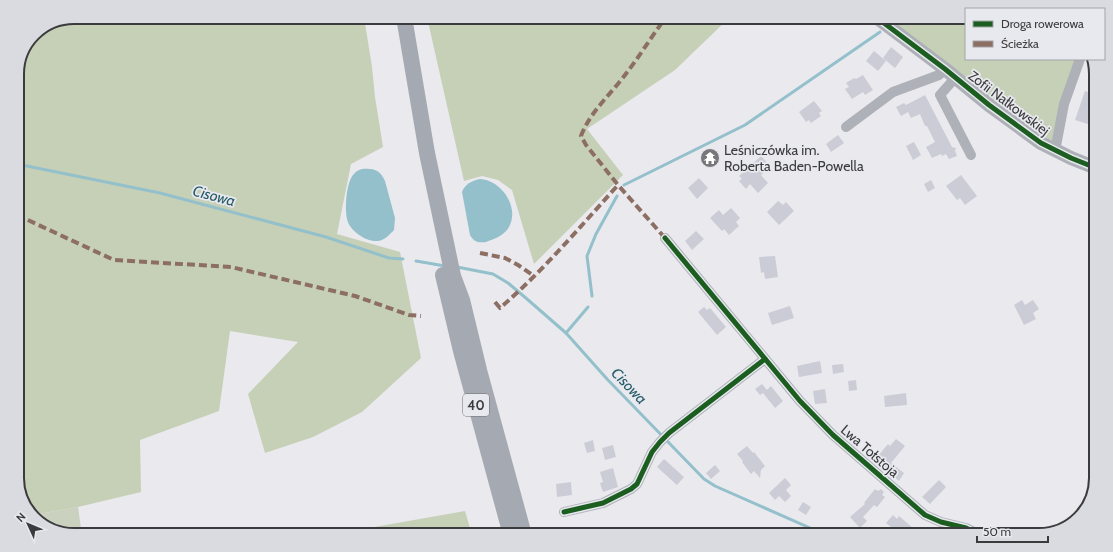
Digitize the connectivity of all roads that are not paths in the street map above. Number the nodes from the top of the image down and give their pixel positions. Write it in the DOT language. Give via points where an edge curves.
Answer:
graph roads {
  1 [pos="395,24"];
  2 [pos="405,24"];
  3 [pos="885,24"];
  4 [pos="1080,60"];
  5 [pos="950,73"];
  6 [pos="846,127"];
  7 [pos="1055,151"];
  8 [pos="971,155"];
  9 [pos="1089,165"];
  10 [pos="665,238"];
  11 [pos="443,254"];
  12 [pos="448,276"];
  13 [pos="765,359"];
  14 [pos="564,512"];
  15 [pos="509,528"];
  16 [pos="522,528"];
  17 [pos="966,528"];
  1 -- 11 [label="main road, 40" via="414,134"];
  2 -- 11 [label="main road, 40"];
  3 -- 5 [label="street, Zofii Nałkowskiej"];
  4 -- 7 [label="street" via="1064,104"];
  5 -- 6 [label="street" via="893,92"];
  5 -- 7 [label="street, Zofii Nałkowskiej" via="1026,134"];
  5 -- 8 [label="street, Zofii Nałkowskiej" via="940,95"];
  7 -- 9 [label="street, Zofii Nałkowskiej"];
  10 -- 13 [label="street, Lwa Tołstoja"];
  11 -- 12 [label="main road, 40"];
  12 -- 15 [label="main road, 40" via="461,352"];
  12 -- 16 [label="main road, 40" via="462,300"];
  13 -- 14 [label="street" via="660,442 652,452 637,484 631,489 603,503"];
  13 -- 17 [label="street, Lwa Tołstoja" via="833,435 924,515"];
}
